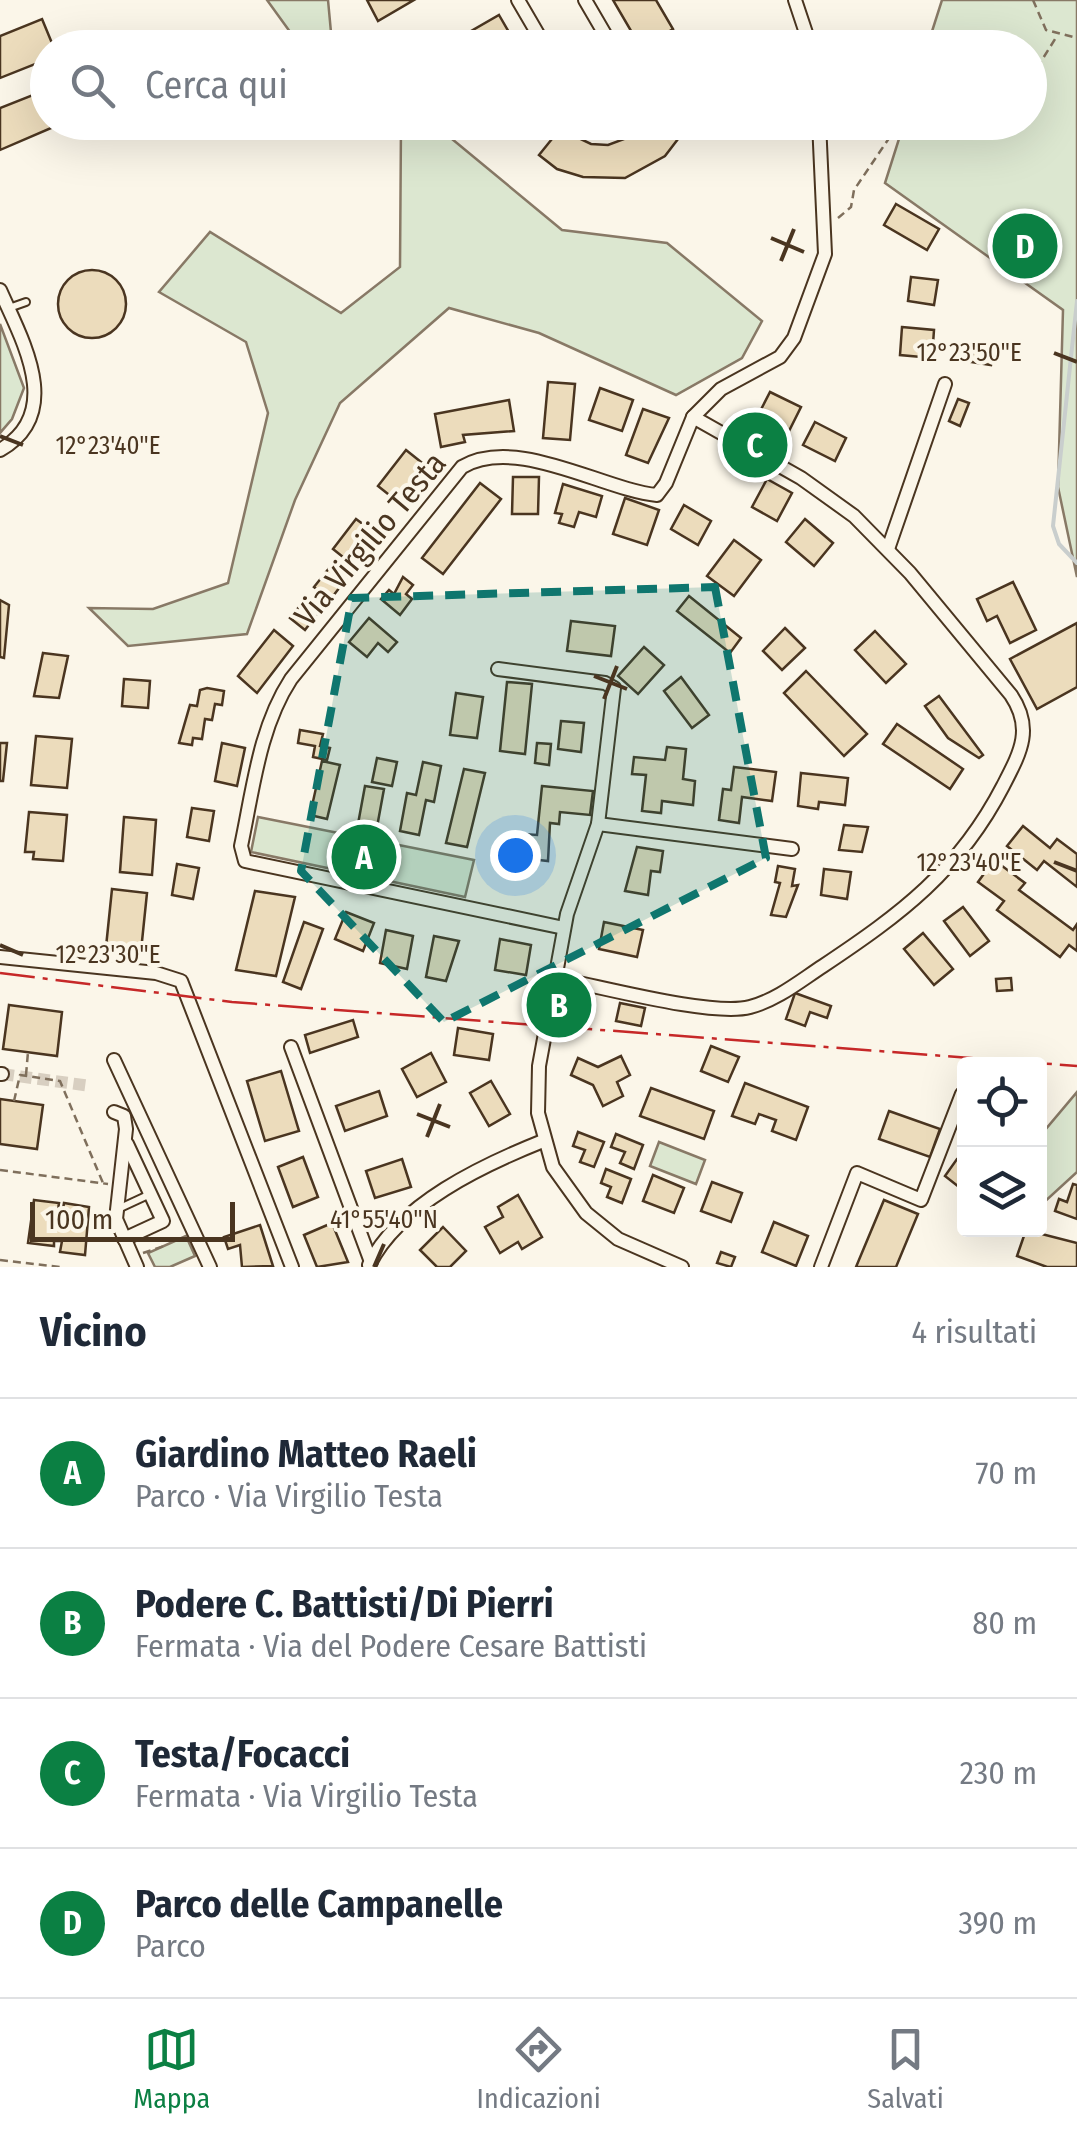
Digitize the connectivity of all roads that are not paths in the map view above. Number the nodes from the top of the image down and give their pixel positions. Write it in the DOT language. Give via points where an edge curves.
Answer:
graph roads {
  1 [pos="518,0"];
  2 [pos="585,0"];
  3 [pos="795,0"];
  4 [pos="536,30"];
  5 [pos="602,30"];
  6 [pos="805,30"];
  7 [pos="820,140"];
  8 [pos="0,290"];
  9 [pos="26,302"];
  10 [pos="8,309"];
  11 [pos="945,384"];
  12 [pos="693,417"];
  13 [pos="0,450"];
  14 [pos="888,548"];
  15 [pos="498,669"];
  16 [pos="598,824"];
  17 [pos="792,850"];
  18 [pos="564,928"];
  19 [pos="0,957"];
  20 [pos="555,978"];
  21 [pos="291,1047"];
  22 [pos="114,1060"];
  23 [pos="957,1107"];
  24 [pos="114,1112"];
  25 [pos="125,1141"];
  26 [pos="543,1141"];
  27 [pos="148,1190"];
  28 [pos="116,1210"];
  29 [pos="129,1237"];
  30 [pos="370,1264"];
  31 [pos="137,1267"];
  32 [pos="210,1267"];
  33 [pos="292,1267"];
  34 [pos="682,1267"];
  35 [pos="821,1267"];
  1 -- 4 [label="street"];
  2 -- 5 [label="street"];
  3 -- 6 [label="street"];
  7 -- 12 [label="street" via="826,220 819,275 790,346 774,362 721,388"];
  8 -- 10 [label="street"];
  9 -- 10 [label="lane"];
  10 -- 13 [label="street" via="36,388 26,424"];
  11 -- 14 [label="street"];
  12 -- 14 [label="street" via="801,478"];
  12 -- 18 [label="street, Via Virgilio Testa" via="657,495 544,462 483,460 458,471 280,697 264,744 242,859"];
  14 -- 20 [label="street" via="1011,695 1024,720 1021,751 958,860 878,930 773,998 734,1009"];
  15 -- 16 [label="street" via="614,687"];
  16 -- 17 [label="street"];
  16 -- 18 [label="street"];
  18 -- 20 [label="street"];
  19 -- 33 [label="street" via="182,981"];
  20 -- 26 [label="street" via="537,1084"];
  21 -- 30 [label="street"];
  22 -- 32 [label="street"];
  23 -- 35 [label="street" via="918,1200 857,1173"];
  24 -- 25 [label="street" via="126,1120"];
  25 -- 27 [label="street"];
  25 -- 28 [label="street"];
  26 -- 30 [label="street" via="412,1213"];
  26 -- 34 [label="street" via="566,1188 597,1224"];
  27 -- 28 [label="lane"];
  27 -- 29 [label="street" via="163,1222"];
  28 -- 29 [label="street"];
  29 -- 31 [label="street"];
}
